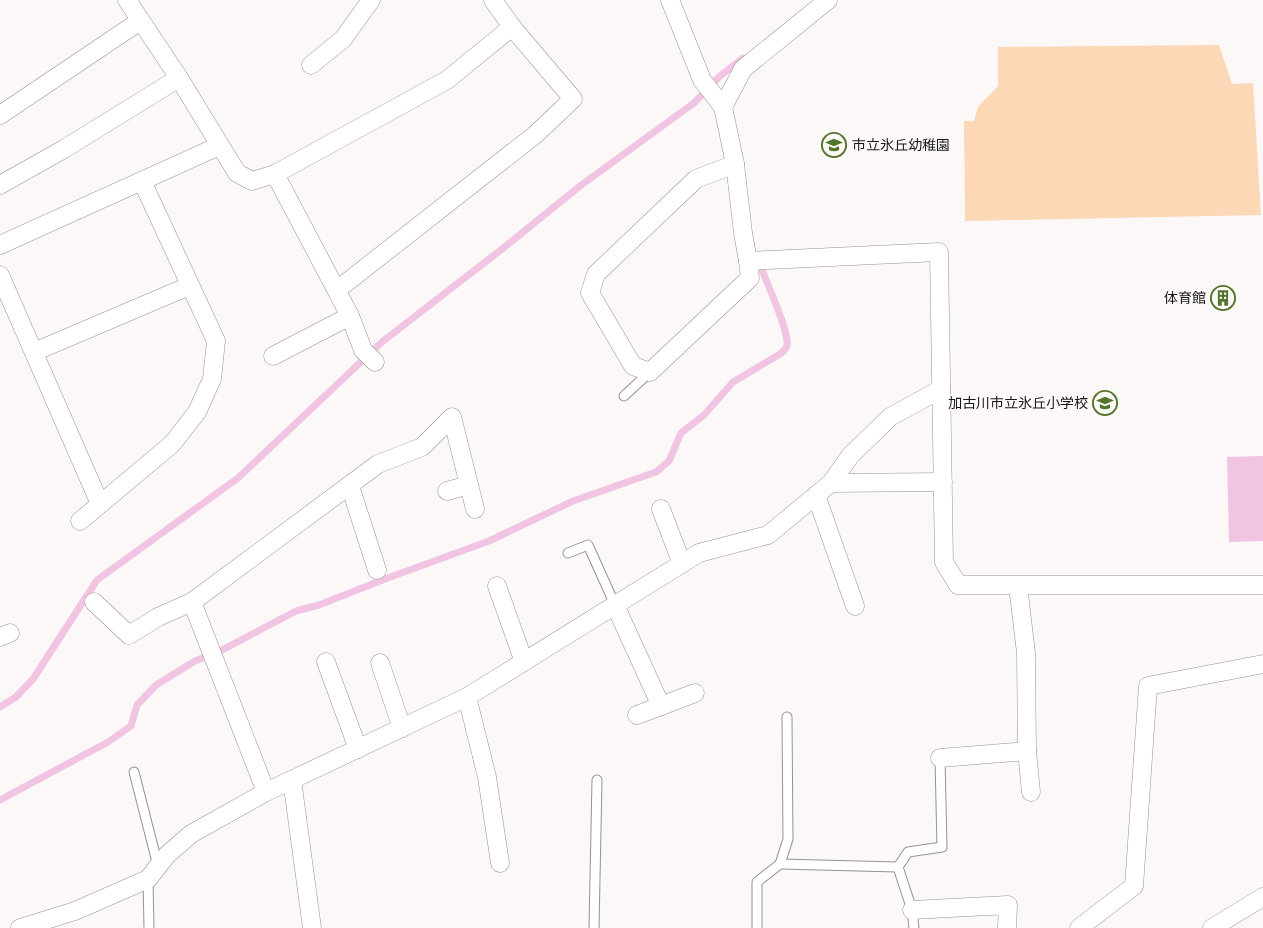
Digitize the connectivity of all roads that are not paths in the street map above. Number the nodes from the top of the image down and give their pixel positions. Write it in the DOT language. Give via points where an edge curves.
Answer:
graph roads {
  1 [pos="127,0"];
  2 [pos="372,0"];
  3 [pos="493,0"];
  4 [pos="670,0"];
  5 [pos="828,0"];
  6 [pos="140,21"];
  7 [pos="512,27"];
  8 [pos="311,65"];
  9 [pos="179,78"];
  10 [pos="723,107"];
  11 [pos="0,115"];
  12 [pos="219,146"];
  13 [pos="735,164"];
  14 [pos="275,174"];
  15 [pos="142,181"];
  16 [pos="0,185"];
  17 [pos="0,244"];
  18 [pos="748,261"];
  19 [pos="0,275"];
  20 [pos="189,286"];
  21 [pos="337,290"];
  22 [pos="350,316"];
  23 [pos="34,352"];
  24 [pos="273,356"];
  25 [pos="369,356"];
  26 [pos="650,372"];
  27 [pos="941,388"];
  28 [pos="624,396"];
  29 [pos="943,482"];
  30 [pos="831,483"];
  31 [pos="469,485"];
  32 [pos="350,486"];
  33 [pos="447,491"];
  34 [pos="816,496"];
  35 [pos="100,504"];
  36 [pos="475,509"];
  37 [pos="661,509"];
  38 [pos="80,521"];
  39 [pos="568,553"];
  40 [pos="682,564"];
  41 [pos="377,570"];
  42 [pos="1263,585"];
  43 [pos="497,586"];
  44 [pos="1018,586"];
  45 [pos="94,602"];
  46 [pos="192,602"];
  47 [pos="615,605"];
  48 [pos="855,606"];
  49 [pos="326,662"];
  50 [pos="524,662"];
  51 [pos="380,663"];
  52 [pos="1263,664"];
  53 [pos="695,693"];
  54 [pos="467,697"];
  55 [pos="661,706"];
  56 [pos="638,716"];
  57 [pos="787,717"];
  58 [pos="402,728"];
  59 [pos="358,749"];
  60 [pos="1027,751"];
  61 [pos="940,758"];
  62 [pos="134,772"];
  63 [pos="292,780"];
  64 [pos="597,780"];
  65 [pos="266,792"];
  66 [pos="1031,792"];
  67 [pos="500,864"];
  68 [pos="780,864"];
  69 [pos="898,867"];
  70 [pos="153,872"];
  71 [pos="1263,897"];
  72 [pos="912,910"];
  73 [pos="20,928"];
  74 [pos="149,928"];
  75 [pos="312,928"];
  76 [pos="594,928"];
  77 [pos="757,928"];
  78 [pos="914,928"];
  79 [pos="1007,928"];
  80 [pos="1079,928"];
  81 [pos="1212,928"];
  1 -- 6 [label="street"];
  2 -- 8 [label="street" via="343,39"];
  3 -- 7 [label="street"];
  4 -- 10 [label="street" via="702,80"];
  5 -- 10 [label="street" via="743,69"];
  6 -- 9 [label="street"];
  6 -- 11 [label="street"];
  7 -- 14 [label="street" via="447,80"];
  7 -- 21 [label="street" via="573,100 536,134"];
  9 -- 12 [label="street"];
  9 -- 16 [label="street" via="64,150"];
  10 -- 13 [label="street"];
  12 -- 14 [label="street" via="236,174 252,181"];
  12 -- 15 [label="street"];
  13 -- 18 [label="street"];
  13 -- 26 [label="street" via="696,179 596,274 590,293 633,366"];
  14 -- 21 [label="street"];
  15 -- 17 [label="street"];
  15 -- 20 [label="street"];
  18 -- 26 [label="street" via="750,278"];
  18 -- 27 [label="street" via="939,252"];
  19 -- 23 [label="street"];
  20 -- 23 [label="street"];
  20 -- 35 [label="street" via="216,341 212,379 197,412 172,444"];
  21 -- 22 [label="street"];
  22 -- 24 [label="street"];
  22 -- 25 [label="street"];
  23 -- 35 [label="street"];
  26 -- 28 [label="lane"];
  27 -- 29 [label="street"];
  27 -- 30 [label="street" via="890,418 850,456"];
  29 -- 30 [label="street"];
  29 -- 44 [label="street" via="944,562 958,585"];
  30 -- 34 [label="street"];
  31 -- 32 [label="street" via="452,417 422,448 378,464"];
  31 -- 33 [label="street"];
  31 -- 36 [label="street"];
  32 -- 41 [label="street"];
  32 -- 46 [label="street"];
  34 -- 40 [label="street" via="768,535 700,553"];
  34 -- 48 [label="street"];
  35 -- 38 [label="street"];
  37 -- 40 [label="street"];
  39 -- 47 [label="lane" via="588,545"];
  40 -- 47 [label="street"];
  42 -- 44 [label="street"];
  43 -- 50 [label="street"];
  44 -- 60 [label="street" via="1026,653"];
  45 -- 46 [label="street" via="129,635"];
  46 -- 65 [label="street"];
  47 -- 50 [label="street"];
  47 -- 55 [label="street"];
  49 -- 59 [label="street"];
  50 -- 54 [label="street"];
  51 -- 58 [label="street"];
  52 -- 80 [label="street" via="1148,686 1134,886"];
  53 -- 55 [label="street"];
  54 -- 58 [label="street"];
  54 -- 67 [label="street" via="487,777"];
  55 -- 56 [label="street"];
  57 -- 68 [label="lane" via="788,839"];
  58 -- 59 [label="street"];
  59 -- 63 [label="street"];
  60 -- 61 [label="street"];
  60 -- 66 [label="street"];
  61 -- 69 [label="lane" via="942,847 908,852"];
  62 -- 70 [label="lane"];
  63 -- 65 [label="street"];
  63 -- 75 [label="street"];
  64 -- 76 [label="lane"];
  65 -- 70 [label="street" via="192,834"];
  68 -- 69 [label="lane"];
  68 -- 77 [label="lane" via="757,882"];
  69 -- 72 [label="lane"];
  70 -- 73 [label="street" via="75,911"];
  70 -- 74 [label="lane"];
  71 -- 81 [label="street"];
  72 -- 78 [label="lane"];
  72 -- 79 [label="street" via="1008,905"];
}
